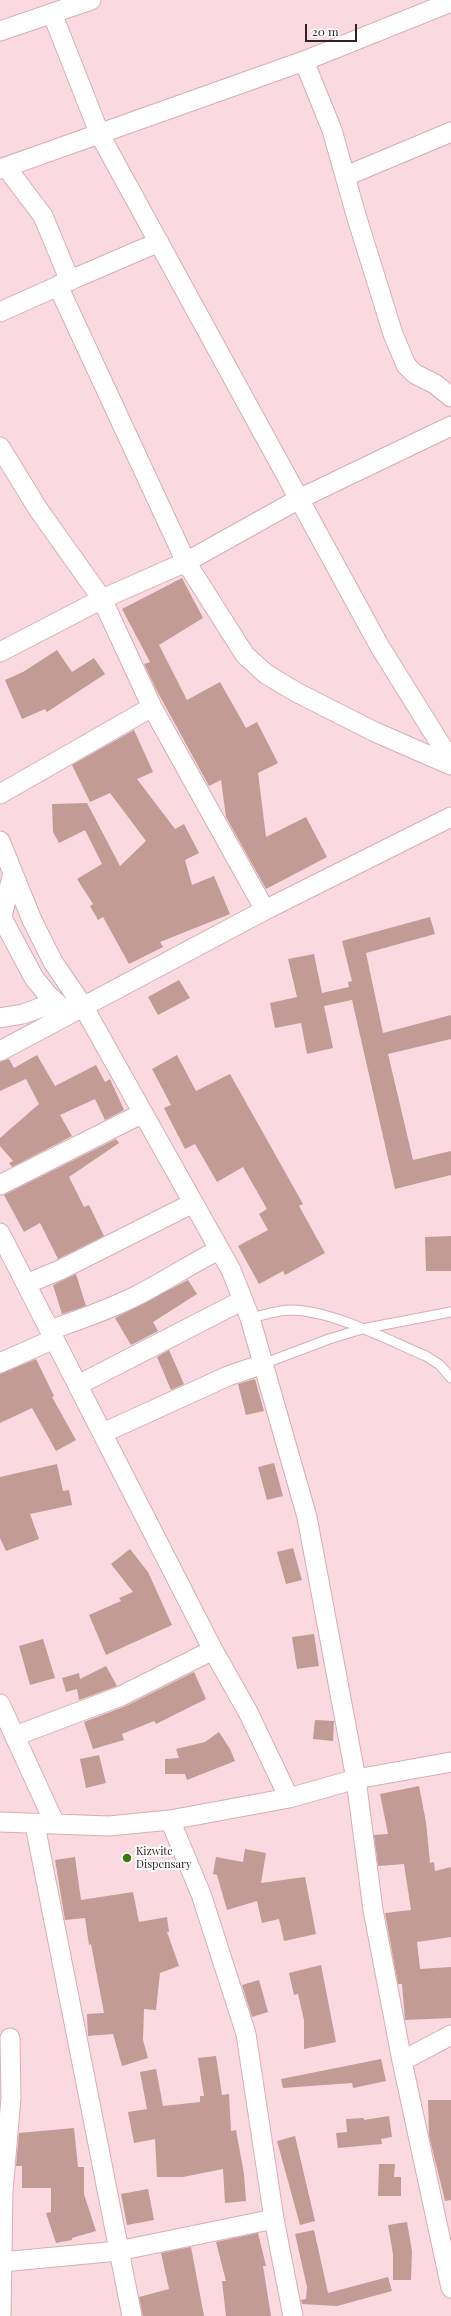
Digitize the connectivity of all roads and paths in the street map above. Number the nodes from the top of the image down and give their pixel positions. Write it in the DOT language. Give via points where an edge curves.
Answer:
graph roads {
  1 [pos="91,0"];
  2 [pos="451,2"];
  3 [pos="52,13"];
  4 [pos="0,31"];
  5 [pos="304,61"];
  6 [pos="451,132"];
  7 [pos="100,135"];
  8 [pos="3,168"];
  9 [pos="346,176"];
  10 [pos="159,242"];
  11 [pos="64,283"];
  12 [pos="0,312"];
  13 [pos="451,397"];
  14 [pos="451,426"];
  15 [pos="0,447"];
  16 [pos="299,499"];
  17 [pos="186,562"];
  18 [pos="102,599"];
  19 [pos="0,652"];
  20 [pos="152,707"];
  21 [pos="451,761"];
  22 [pos="451,765"];
  23 [pos="0,794"];
  24 [pos="451,817"];
  25 [pos="0,841"];
  26 [pos="13,873"];
  27 [pos="265,910"];
  28 [pos="1,921"];
  29 [pos="69,1008"];
  30 [pos="0,1018"];
  31 [pos="0,1051"];
  32 [pos="143,1113"];
  33 [pos="0,1185"];
  34 [pos="193,1203"];
  35 [pos="0,1233"];
  36 [pos="219,1250"];
  37 [pos="26,1284"];
  38 [pos="243,1300"];
  39 [pos="451,1312"];
  40 [pos="250,1318"];
  41 [pos="362,1329"];
  42 [pos="52,1334"];
  43 [pos="0,1363"];
  44 [pos="263,1364"];
  45 [pos="451,1378"];
  46 [pos="78,1385"];
  47 [pos="103,1433"];
  48 [pos="213,1650"];
  49 [pos="0,1704"];
  50 [pos="15,1736"];
  51 [pos="451,1762"];
  52 [pos="356,1779"];
  53 [pos="289,1798"];
  54 [pos="170,1820"];
  55 [pos="0,1822"];
  56 [pos="35,1824"];
  57 [pos="56,1824"];
  58 [pos="451,2035"];
  59 [pos="10,2038"];
  60 [pos="402,2061"];
  61 [pos="4,2136"];
  62 [pos="1,2191"];
  63 [pos="274,2219"];
  64 [pos="118,2251"];
  65 [pos="2,2262"];
  66 [pos="451,2288"];
  67 [pos="1,2316"];
  68 [pos="132,2316"];
  69 [pos="293,2316"];
  1 -- 3 [label="street"];
  2 -- 5 [label="street"];
  3 -- 4 [label="street"];
  3 -- 7 [label="street"];
  5 -- 7 [label="street"];
  5 -- 9 [label="street" via="332,130"];
  6 -- 9 [label="street"];
  7 -- 8 [label="street"];
  7 -- 10 [label="street"];
  8 -- 11 [label="street" via="43,216"];
  9 -- 13 [label="street" via="393,334 406,365 415,374 435,384"];
  10 -- 11 [label="street"];
  10 -- 16 [label="street"];
  11 -- 12 [label="street"];
  11 -- 17 [label="street"];
  14 -- 16 [label="street"];
  15 -- 18 [label="street" via="38,509"];
  16 -- 17 [label="street"];
  16 -- 21 [label="street" via="380,647"];
  17 -- 18 [label="street"];
  17 -- 22 [label="street" via="245,655 266,674 339,715"];
  18 -- 19 [label="street"];
  18 -- 20 [label="street"];
  20 -- 23 [label="street"];
  20 -- 27 [label="street"];
  24 -- 27 [label="street"];
  25 -- 26 [label="street"];
  26 -- 28 [label="street"];
  26 -- 29 [label="street" via="53,962"];
  27 -- 29 [label="street"];
  28 -- 29 [label="street" via="34,978"];
  29 -- 30 [label="street"];
  29 -- 31 [label="street"];
  29 -- 32 [label="street"];
  32 -- 33 [label="street"];
  32 -- 34 [label="street"];
  34 -- 36 [label="street"];
  34 -- 37 [label="street" via="60,1270"];
  35 -- 37 [label="street"];
  36 -- 38 [label="street" via="231,1270"];
  36 -- 42 [label="street" via="131,1298"];
  37 -- 42 [label="street"];
  38 -- 40 [label="street"];
  38 -- 46 [label="street"];
  39 -- 41 [label="lane"];
  40 -- 41 [label="lane" via="293,1310 324,1315"];
  40 -- 44 [label="street"];
  41 -- 44 [label="lane"];
  41 -- 45 [label="lane" via="426,1356 440,1365"];
  42 -- 43 [label="street"];
  42 -- 46 [label="street"];
  44 -- 47 [label="street" via="228,1376"];
  44 -- 52 [label="street" via="308,1517"];
  46 -- 47 [label="street"];
  47 -- 48 [label="street"];
  48 -- 50 [label="street" via="121,1696"];
  48 -- 53 [label="street" via="248,1712"];
  49 -- 50 [label="street"];
  50 -- 57 [label="street"];
  51 -- 52 [label="street"];
  52 -- 53 [label="street"];
  52 -- 60 [label="street" via="373,1910"];
  53 -- 54 [label="street"];
  54 -- 57 [label="street" via="109,1826"];
  54 -- 63 [label="street" via="201,1894 246,2034"];
  55 -- 56 [label="street"];
  56 -- 57 [label="street"];
  56 -- 64 [label="street"];
  58 -- 60 [label="street"];
  59 -- 61 [label="street" via="11,2098"];
  60 -- 66 [label="street"];
  61 -- 62 [label="street"];
  62 -- 65 [label="street"];
  63 -- 64 [label="street"];
  63 -- 69 [label="street"];
  64 -- 65 [label="street"];
  64 -- 68 [label="street"];
  65 -- 67 [label="street"];
}
